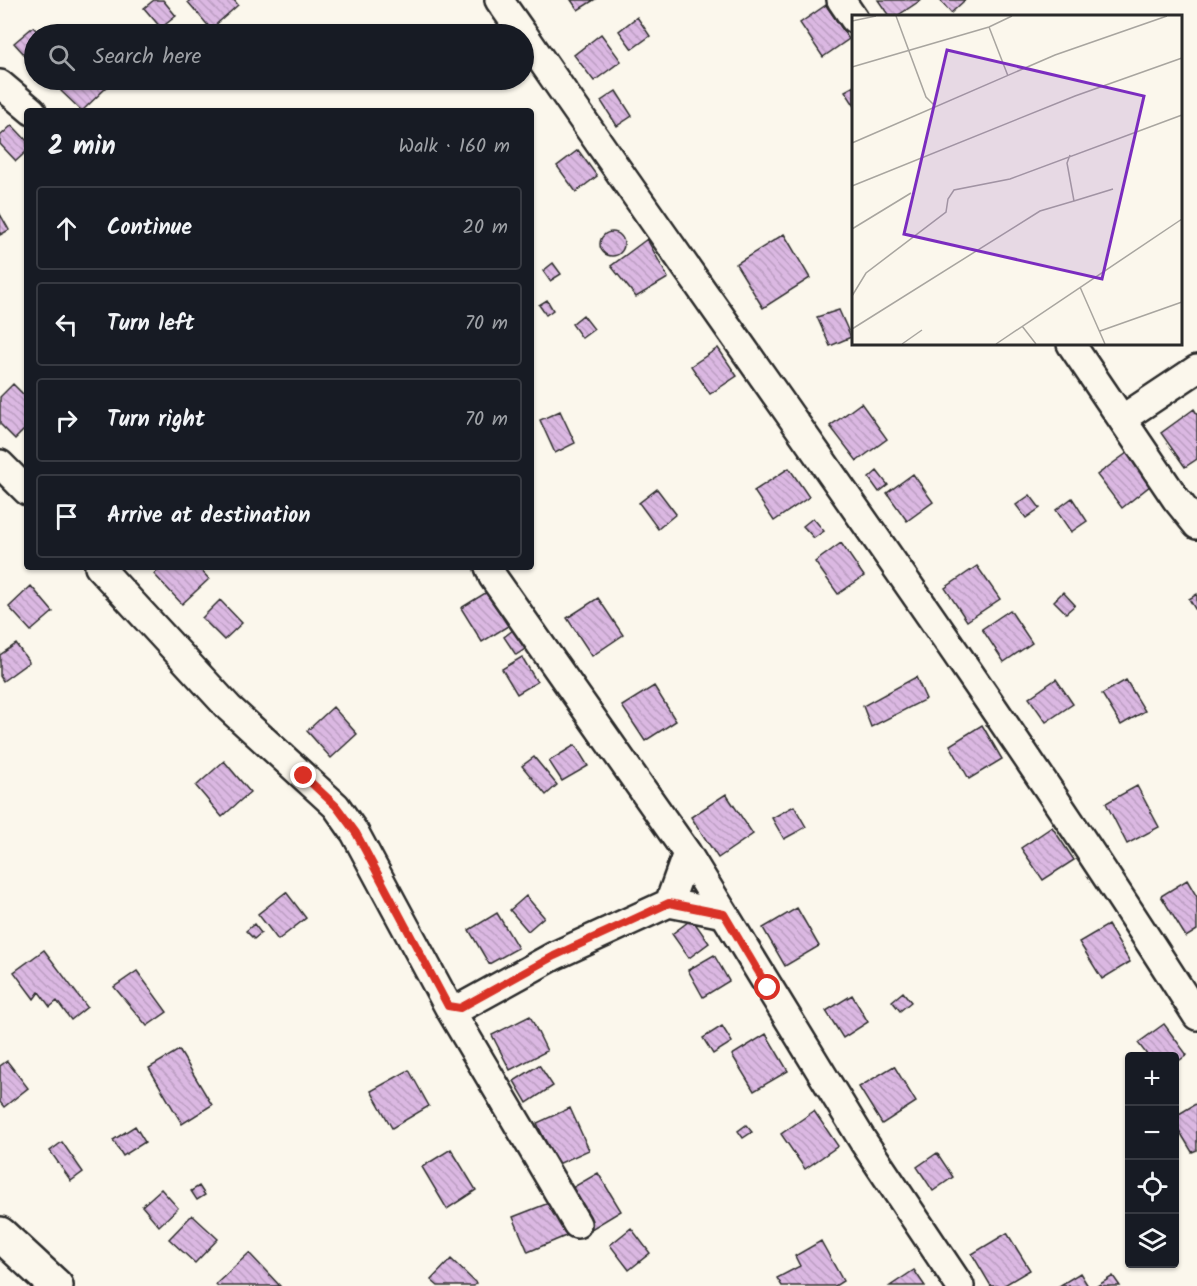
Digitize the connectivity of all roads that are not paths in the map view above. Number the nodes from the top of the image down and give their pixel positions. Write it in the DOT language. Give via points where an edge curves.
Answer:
graph roads {
  1 [pos="499,0"];
  2 [pos="841,0"];
  3 [pos="852,16"];
  4 [pos="515,24"];
  5 [pos="534,51"];
  6 [pos="0,84"];
  7 [pos="28,108"];
  8 [pos="1072,345"];
  9 [pos="1197,369"];
  10 [pos="1122,419"];
  11 [pos="0,464"];
  12 [pos="24,488"];
  13 [pos="1197,525"];
  14 [pos="102,570"];
  15 [pos="491,570"];
  16 [pos="687,853"];
  17 [pos="669,903"];
  18 [pos="724,914"];
  19 [pos="448,1006"];
  20 [pos="1197,1016"];
  21 [pos="577,1224"];
  22 [pos="0,1234"];
  23 [pos="56,1286"];
  24 [pos="960,1286"];
  1 -- 4 [label="street"];
  2 -- 3 [label="street"];
  5 -- 20 [label="street" via="908,583 1096,857"];
  6 -- 7 [label="street"];
  8 -- 10 [label="street"];
  9 -- 10 [label="street"];
  10 -- 13 [label="street"];
  11 -- 12 [label="street"];
  14 -- 19 [label="street" via="229,708 336,806 356,833"];
  15 -- 16 [label="street"];
  16 -- 17 [label="street"];
  16 -- 18 [label="street"];
  17 -- 18 [label="street"];
  17 -- 19 [label="street" via="554,956 460,1008"];
  18 -- 24 [label="street" via="863,1141"];
  19 -- 21 [label="street"];
  22 -- 23 [label="main road"];
}
